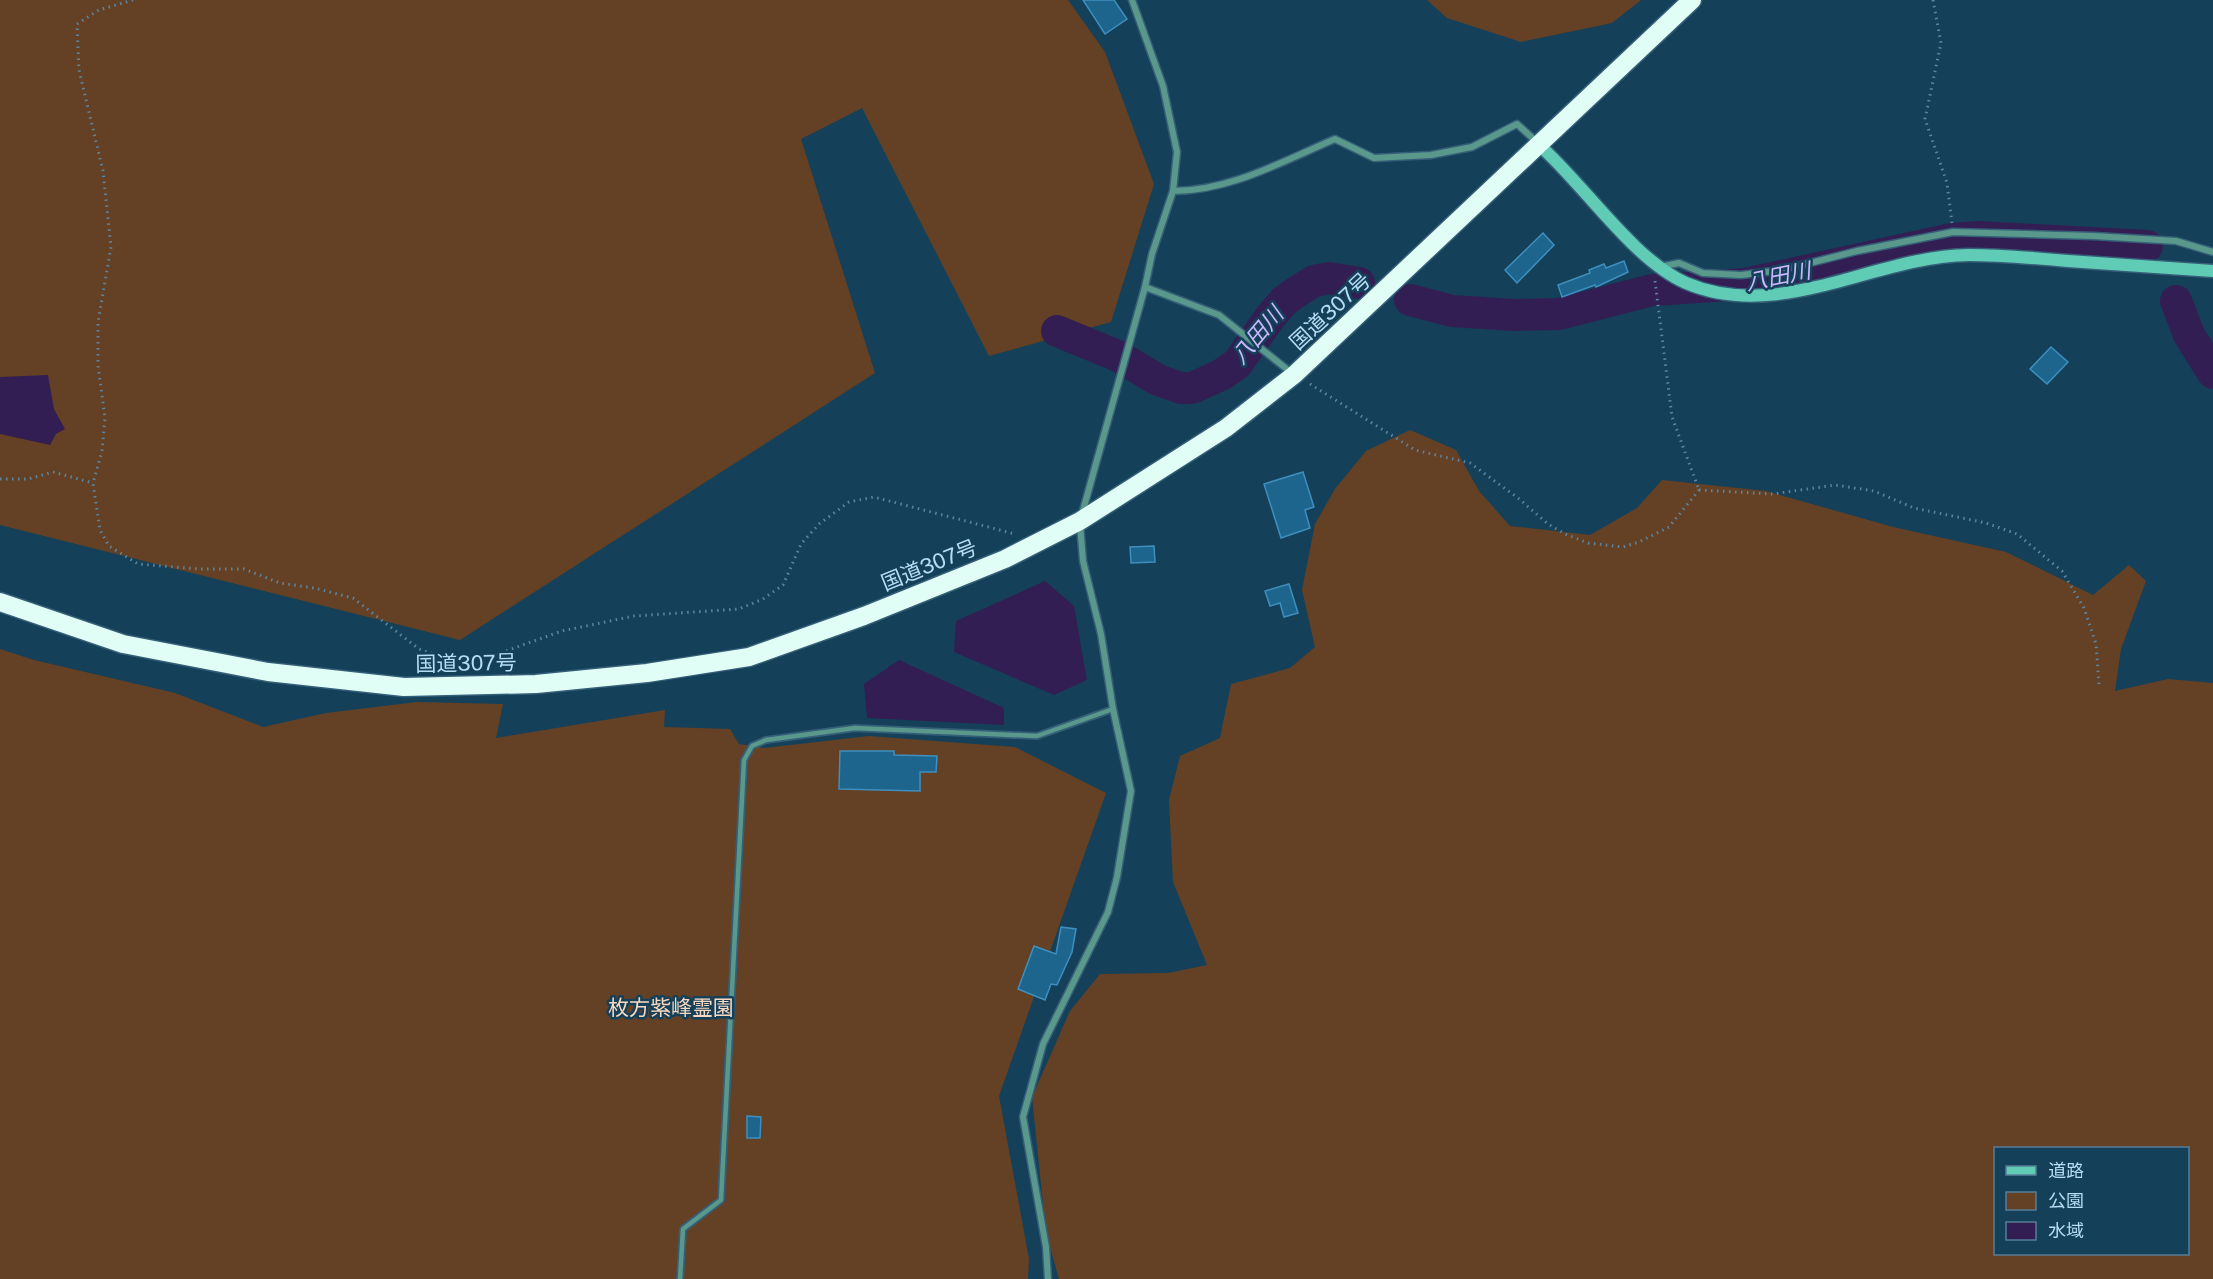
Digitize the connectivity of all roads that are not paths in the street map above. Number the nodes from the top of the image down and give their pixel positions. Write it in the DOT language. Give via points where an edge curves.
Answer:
graph roads {
  1 [pos="1132,0"];
  2 [pos="1692,0"];
  3 [pos="1538,144"];
  4 [pos="1173,191"];
  5 [pos="2213,252"];
  6 [pos="1659,267"];
  7 [pos="2213,271"];
  8 [pos="1145,287"];
  9 [pos="1294,375"];
  10 [pos="1080,521"];
  11 [pos="0,602"];
  12 [pos="1113,709"];
  13 [pos="680,1279"];
  14 [pos="1048,1279"];
  1 -- 4 [label="street" via="1163,86 1177,152"];
  2 -- 3 [label="highway, 国道307号"];
  3 -- 4 [label="street" via="1517,124 1472,147 1431,155 1374,158 1335,139 1236,181 1193,191"];
  3 -- 6 [label="street" via="1631,243"];
  3 -- 9 [label="highway, 国道307号"];
  4 -- 8 [label="street"];
  5 -- 6 [label="street" via="2176,241 1953,232 1782,270 1741,275 1703,273 1679,263"];
  6 -- 7 [label="street" via="1713,293 1745,297 1848,280 1925,259 1967,255"];
  8 -- 9 [label="street" via="1219,315"];
  8 -- 10 [label="street"];
  9 -- 10 [label="highway, 国道307号" via="1226,428"];
  10 -- 11 [label="highway, 国道307号" via="1005,559 749,657 647,673 536,684 404,687 268,672 123,644"];
  10 -- 12 [label="street" via="1083,561 1101,634"];
  12 -- 13 [label="lane" via="1037,736 855,728 766,740 752,746 744,760 721,1200 683,1229"];
  12 -- 14 [label="street" via="1131,791 1117,877 1108,912 1043,1044 1023,1117"];
}
